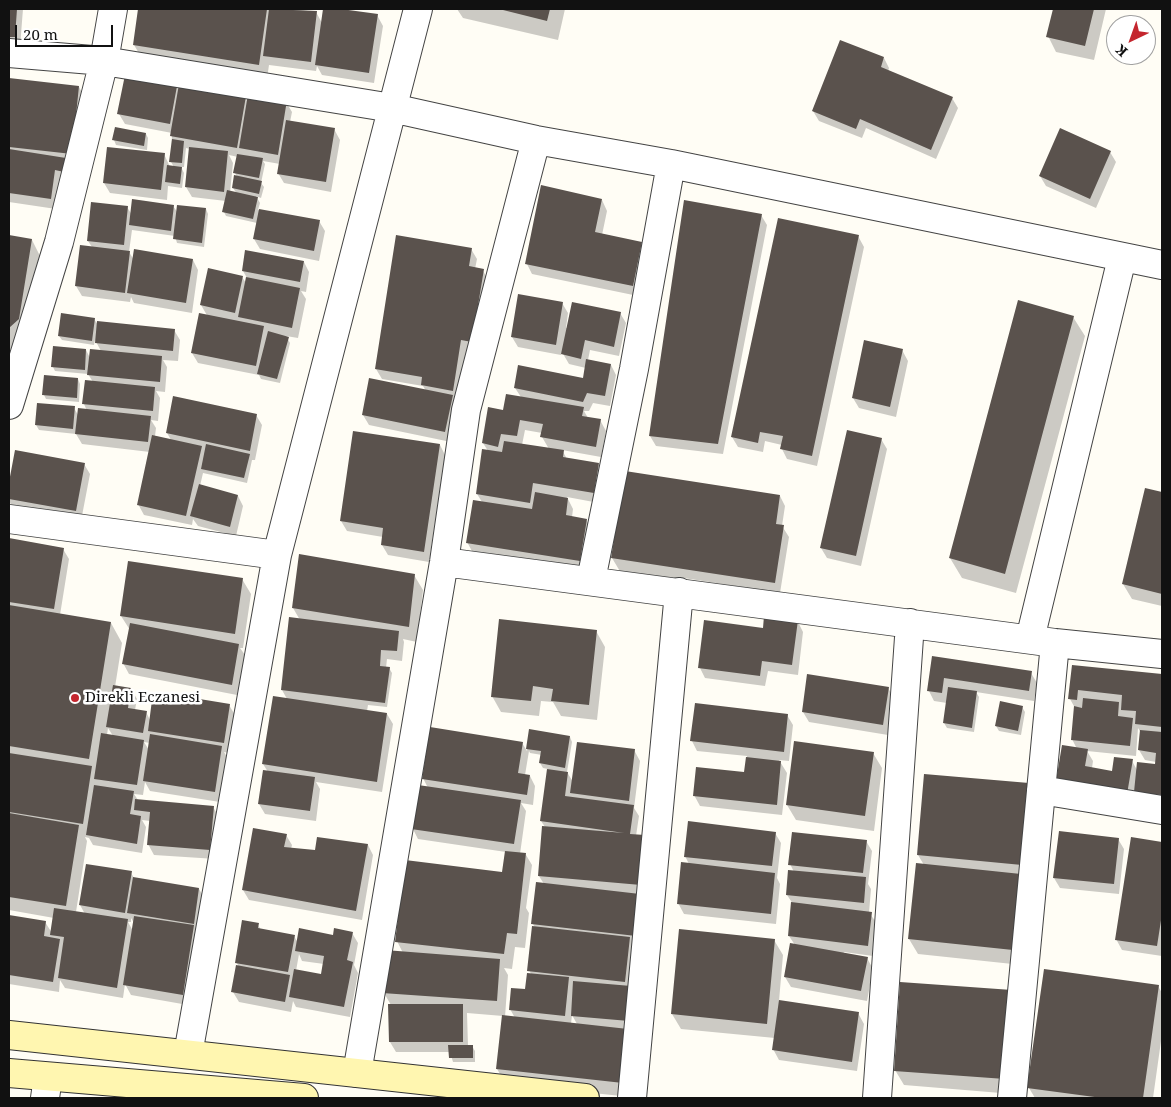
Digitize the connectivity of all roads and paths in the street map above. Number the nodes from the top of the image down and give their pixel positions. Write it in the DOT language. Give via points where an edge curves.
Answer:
graph roads {
  1 [pos="113,9"];
  2 [pos="418,9"];
  3 [pos="9,53"];
  4 [pos="104,61"];
  5 [pos="392,108"];
  6 [pos="536,140"];
  7 [pos="672,164"];
  8 [pos="1122,258"];
  9 [pos="1162,265"];
  10 [pos="9,405"];
  11 [pos="9,519"];
  12 [pos="277,555"];
  13 [pos="444,562"];
  14 [pos="591,580"];
  15 [pos="679,592"];
  16 [pos="910,624"];
  17 [pos="1042,641"];
  18 [pos="1162,654"];
  19 [pos="1041,790"];
  20 [pos="1162,810"];
  21 [pos="9,1035"];
  22 [pos="188,1054"];
  23 [pos="9,1073"];
  24 [pos="358,1073"];
  25 [pos="47,1088"];
  26 [pos="254,1096"];
  27 [pos="304,1098"];
  28 [pos="585,1098"];
  29 [pos="632,1098"];
  30 [pos="878,1098"];
  31 [pos="1012,1098"];
  1 -- 4 [label="street"];
  2 -- 5 [label="street"];
  3 -- 4 [label="street"];
  4 -- 5 [label="street"];
  4 -- 10 [label="street" via="59,242"];
  5 -- 6 [label="street"];
  5 -- 12 [label="street"];
  6 -- 7 [label="street"];
  6 -- 13 [label="street" via="466,410"];
  7 -- 8 [label="street"];
  7 -- 14 [label="street"];
  8 -- 9 [label="street"];
  8 -- 17 [label="street"];
  11 -- 12 [label="street"];
  12 -- 22 [label="street"];
  13 -- 14 [label="street"];
  13 -- 24 [label="street"];
  14 -- 15 [label="street"];
  15 -- 16 [label="street"];
  15 -- 29 [label="street"];
  16 -- 17 [label="street"];
  16 -- 30 [label="street"];
  17 -- 18 [label="street"];
  17 -- 19 [label="street"];
  19 -- 20 [label="street"];
  19 -- 31 [label="street"];
  21 -- 22 [label="main road"];
  22 -- 24 [label="main road"];
  23 -- 25 [label="main road"];
  24 -- 28 [label="main road"];
  25 -- 26 [label="main road"];
  26 -- 27 [label="main road"];
}
